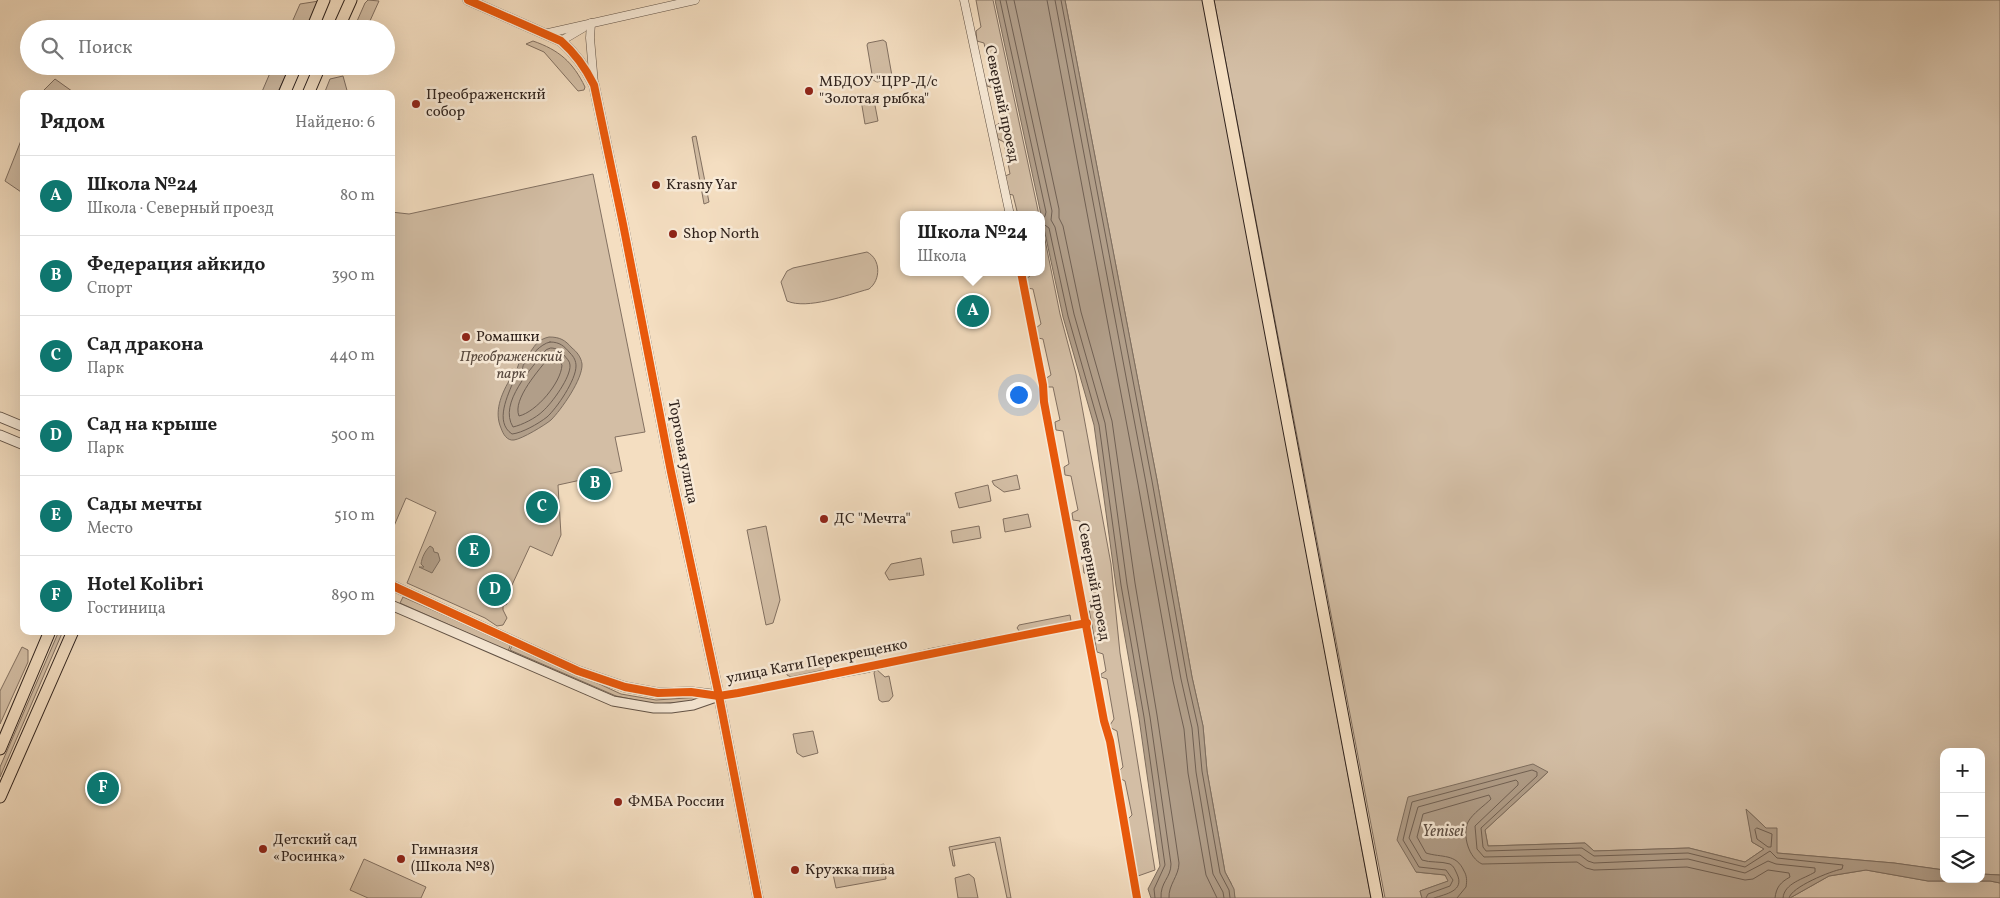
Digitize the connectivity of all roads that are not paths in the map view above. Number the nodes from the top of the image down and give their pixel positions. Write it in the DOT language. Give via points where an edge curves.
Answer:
graph roads {
  1 [pos="324,0"];
  2 [pos="351,0"];
  3 [pos="468,0"];
  4 [pos="696,0"];
  5 [pos="964,0"];
  6 [pos="1208,0"];
  7 [pos="316,20"];
  8 [pos="342,20"];
  9 [pos="591,23"];
  10 [pos="568,29"];
  11 [pos="544,34"];
  12 [pos="561,40"];
  13 [pos="292,75"];
  14 [pos="316,75"];
  15 [pos="594,85"];
  16 [pos="286,90"];
  17 [pos="310,90"];
  18 [pos="1009,211"];
  19 [pos="1022,276"];
  20 [pos="0,417"];
  21 [pos="20,425"];
  22 [pos="0,434"];
  23 [pos="20,443"];
  24 [pos="395,587"];
  25 [pos="395,608"];
  26 [pos="1087,624"];
  27 [pos="48,635"];
  28 [pos="71,635"];
  29 [pos="719,696"];
  30 [pos="0,749"];
  31 [pos="0,797"];
  32 [pos="758,898"];
  33 [pos="1137,898"];
  34 [pos="1376,898"];
  1 -- 7 [label="main road"];
  2 -- 8 [label="main road"];
  3 -- 11 [label="street, Торговая улица"];
  4 -- 9 [label="street"];
  5 -- 18 [label="street, Северный проезд"];
  6 -- 34 [label="main road"];
  9 -- 10 [label="street"];
  9 -- 12 [label="street"];
  9 -- 15 [label="street"];
  10 -- 11 [label="street"];
  10 -- 12 [label="street"];
  11 -- 12 [label="street, Торговая улица"];
  12 -- 15 [label="street, Торговая улица" via="585,67"];
  13 -- 16 [label="main road"];
  14 -- 17 [label="main road"];
  15 -- 29 [label="street, Торговая улица"];
  19 -- 26 [label="street, Северный проезд"];
  20 -- 21 [label="street"];
  22 -- 23 [label="street"];
  24 -- 29 [label="street, улица Кати Перекрещенко" via="578,671 625,687 658,693 691,692"];
  25 -- 29 [label="street, улица Кати Перекрещенко" via="613,701 671,708"];
  26 -- 29 [label="street, улица Кати Перекрещенко"];
  26 -- 33 [label="street, Северный проезд"];
  27 -- 30 [label="main road"];
  28 -- 31 [label="main road"];
  29 -- 32 [label="street, Торговая улица"];
}
